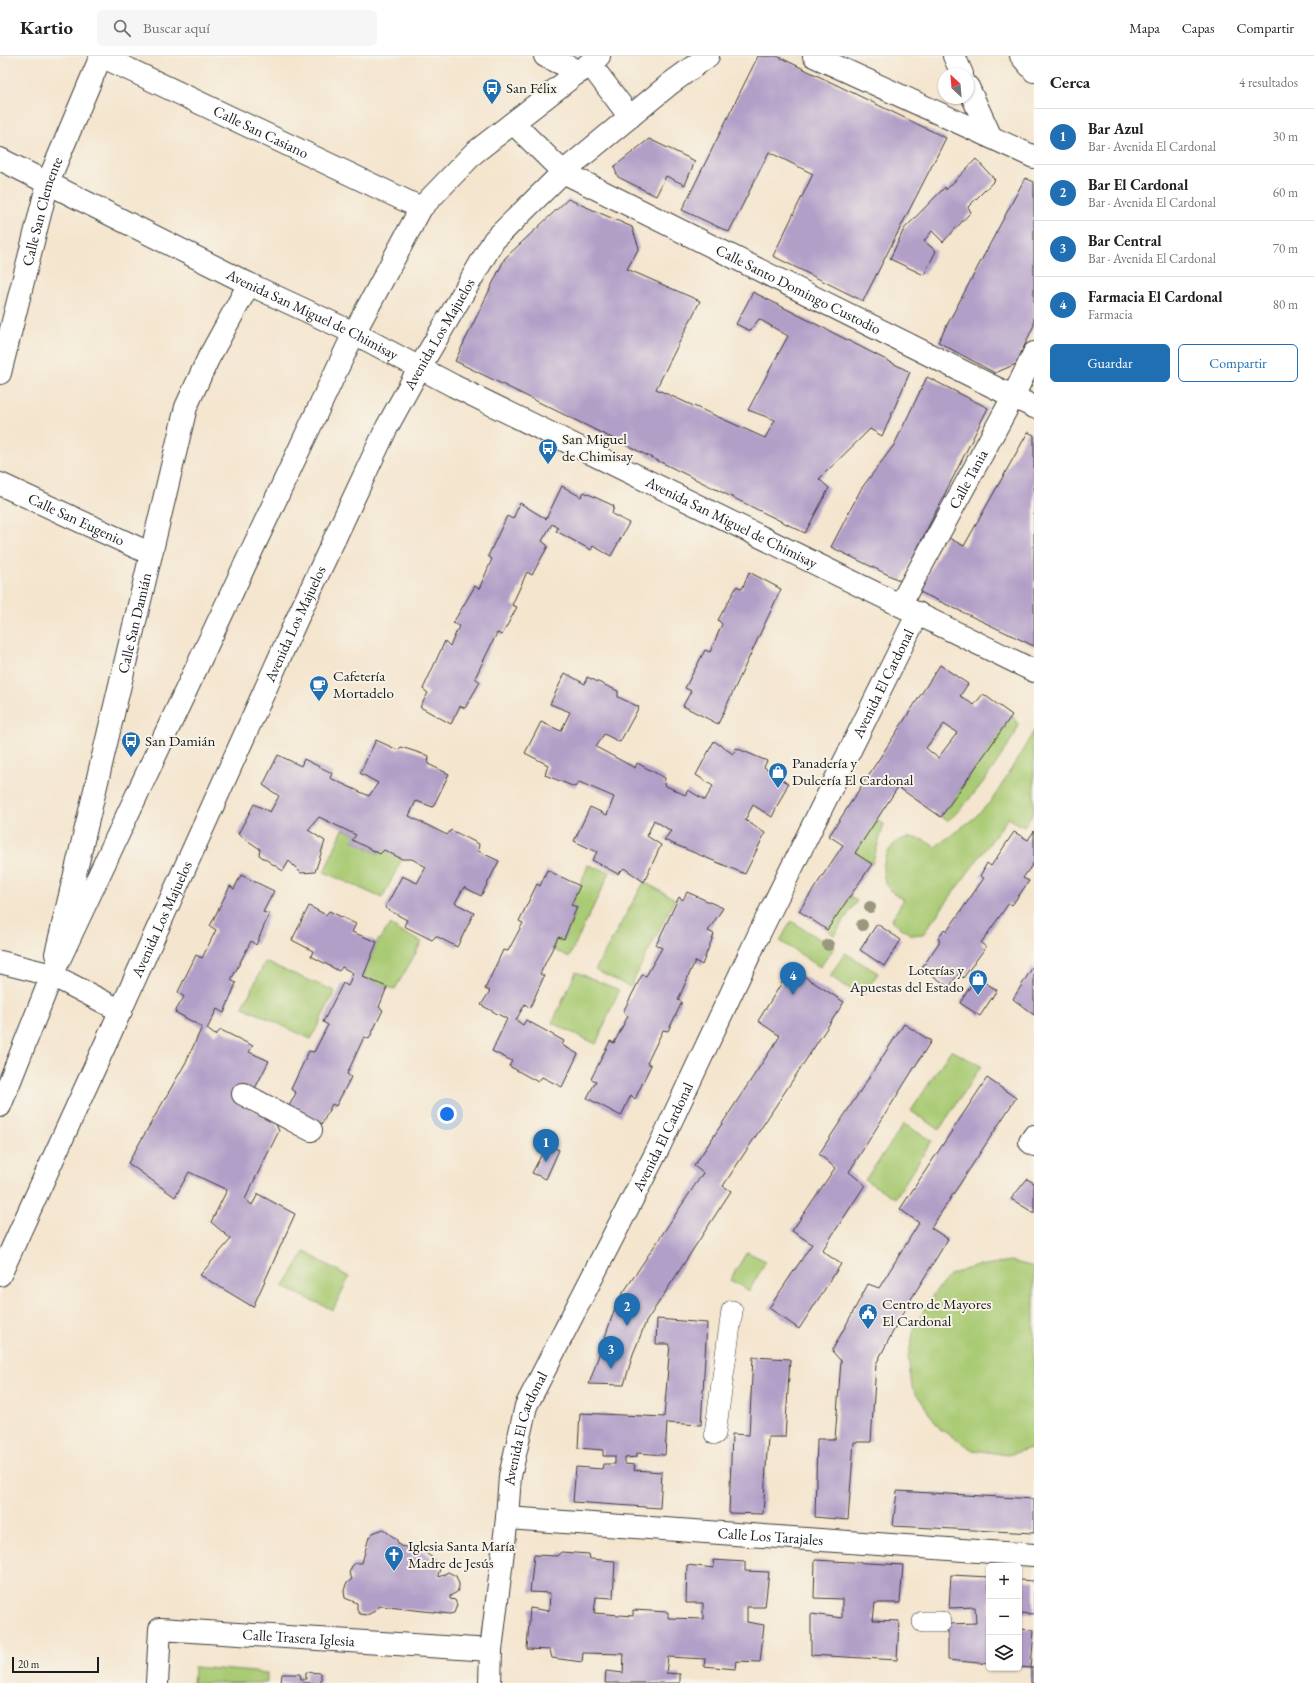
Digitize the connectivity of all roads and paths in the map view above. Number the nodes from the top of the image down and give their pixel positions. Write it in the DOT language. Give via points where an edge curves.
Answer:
graph roads {
  1 [pos="101,56"];
  2 [pos="545,56"];
  3 [pos="564,56"];
  4 [pos="708,56"];
  5 [pos="814,56"];
  6 [pos="954,56"];
  7 [pos="1021,56"];
  8 [pos="589,64"];
  9 [pos="959,68"];
  10 [pos="1034,71"];
  11 [pos="974,100"];
  12 [pos="630,117"];
  13 [pos="513,123"];
  14 [pos="991,137"];
  15 [pos="1034,156"];
  16 [pos="0,159"];
  17 [pos="563,172"];
  18 [pos="48,182"];
  19 [pos="421,208"];
  20 [pos="249,284"];
  21 [pos="354,333"];
  22 [pos="1034,353"];
  23 [pos="420,367"];
  24 [pos="0,373"];
  25 [pos="1014,397"];
  26 [pos="1034,407"];
  27 [pos="0,484"];
  28 [pos="151,554"];
  29 [pos="909,609"];
  30 [pos="1034,671"];
  31 [pos="0,962"];
  32 [pos="52,975"];
  33 [pos="121,1011"];
  34 [pos="243,1094"];
  35 [pos="1,1102"];
  36 [pos="311,1130"];
  37 [pos="1034,1136"];
  38 [pos="1034,1145"];
  39 [pos="0,1275"];
  40 [pos="732,1311"];
  41 [pos="714,1434"];
  42 [pos="507,1518"];
  43 [pos="1034,1555"];
  44 [pos="491,1650"];
  45 [pos="157,1683"];
  46 [pos="490,1683"];
  1 -- 18 [label="street, Calle San Clemente"];
  1 -- 19 [label="street, Calle San Casiano"];
  2 -- 8 [label="street"];
  3 -- 8 [label="street"];
  4 -- 12 [label="street, Avenida Los Majuelos"];
  5 -- 14 [label="street"];
  6 -- 9 [label="street"];
  7 -- 10 [label="street"];
  8 -- 12 [label="street"];
  8 -- 13 [label="street"];
  11 -- 14 [label="street"];
  12 -- 17 [label="street, Avenida Los Majuelos"];
  13 -- 17 [label="street, Calle Santo Domingo Custodio"];
  13 -- 19 [label="street" via="474,153"];
  14 -- 15 [label="street"];
  16 -- 18 [label="street, Avenida San Miguel de Chimisay"];
  17 -- 23 [label="street, Avenida Los Majuelos" via="494,240"];
  17 -- 25 [label="street, Calle Santo Domingo Custodio"];
  18 -- 20 [label="street, Avenida San Miguel de Chimisay"];
  18 -- 24 [label="street, Calle San Clemente"];
  19 -- 21 [label="street"];
  20 -- 21 [label="street, Avenida San Miguel de Chimisay"];
  20 -- 28 [label="street, Calle San Damián" via="208,359 186,407"];
  21 -- 23 [label="street, Avenida San Miguel de Chimisay"];
  21 -- 32 [label="street"];
  22 -- 25 [label="street, Calle Tania"];
  23 -- 29 [label="street, Avenida San Miguel de Chimisay"];
  23 -- 33 [label="street, Avenida Los Majuelos" via="387,427 296,621"];
  25 -- 26 [label="street, Calle Santo Domingo Custodio"];
  25 -- 29 [label="street, Calle Tania"];
  27 -- 28 [label="street, Calle San Eugenio"];
  28 -- 32 [label="street, Calle San Damián"];
  29 -- 30 [label="street, Avenida San Miguel de Chimisay"];
  29 -- 42 [label="street, Avenida El Cardonal" via="658,1149 526,1406 510,1476"];
  31 -- 32 [label="street"];
  32 -- 33 [label="street"];
  32 -- 35 [label="street"];
  33 -- 39 [label="street, Avenida Los Majuelos"];
  34 -- 36 [label="street"];
  37 -- 38 [label="street" via="1030,1142"];
  40 -- 41 [label="street"];
  42 -- 43 [label="street, Calle Los Tarajales"];
  42 -- 44 [label="street, Avenida El Cardonal"];
  44 -- 45 [label="street, Calle Trasera Iglesia" via="160,1629"];
  44 -- 46 [label="street, Avenida El Cardonal"];
}
